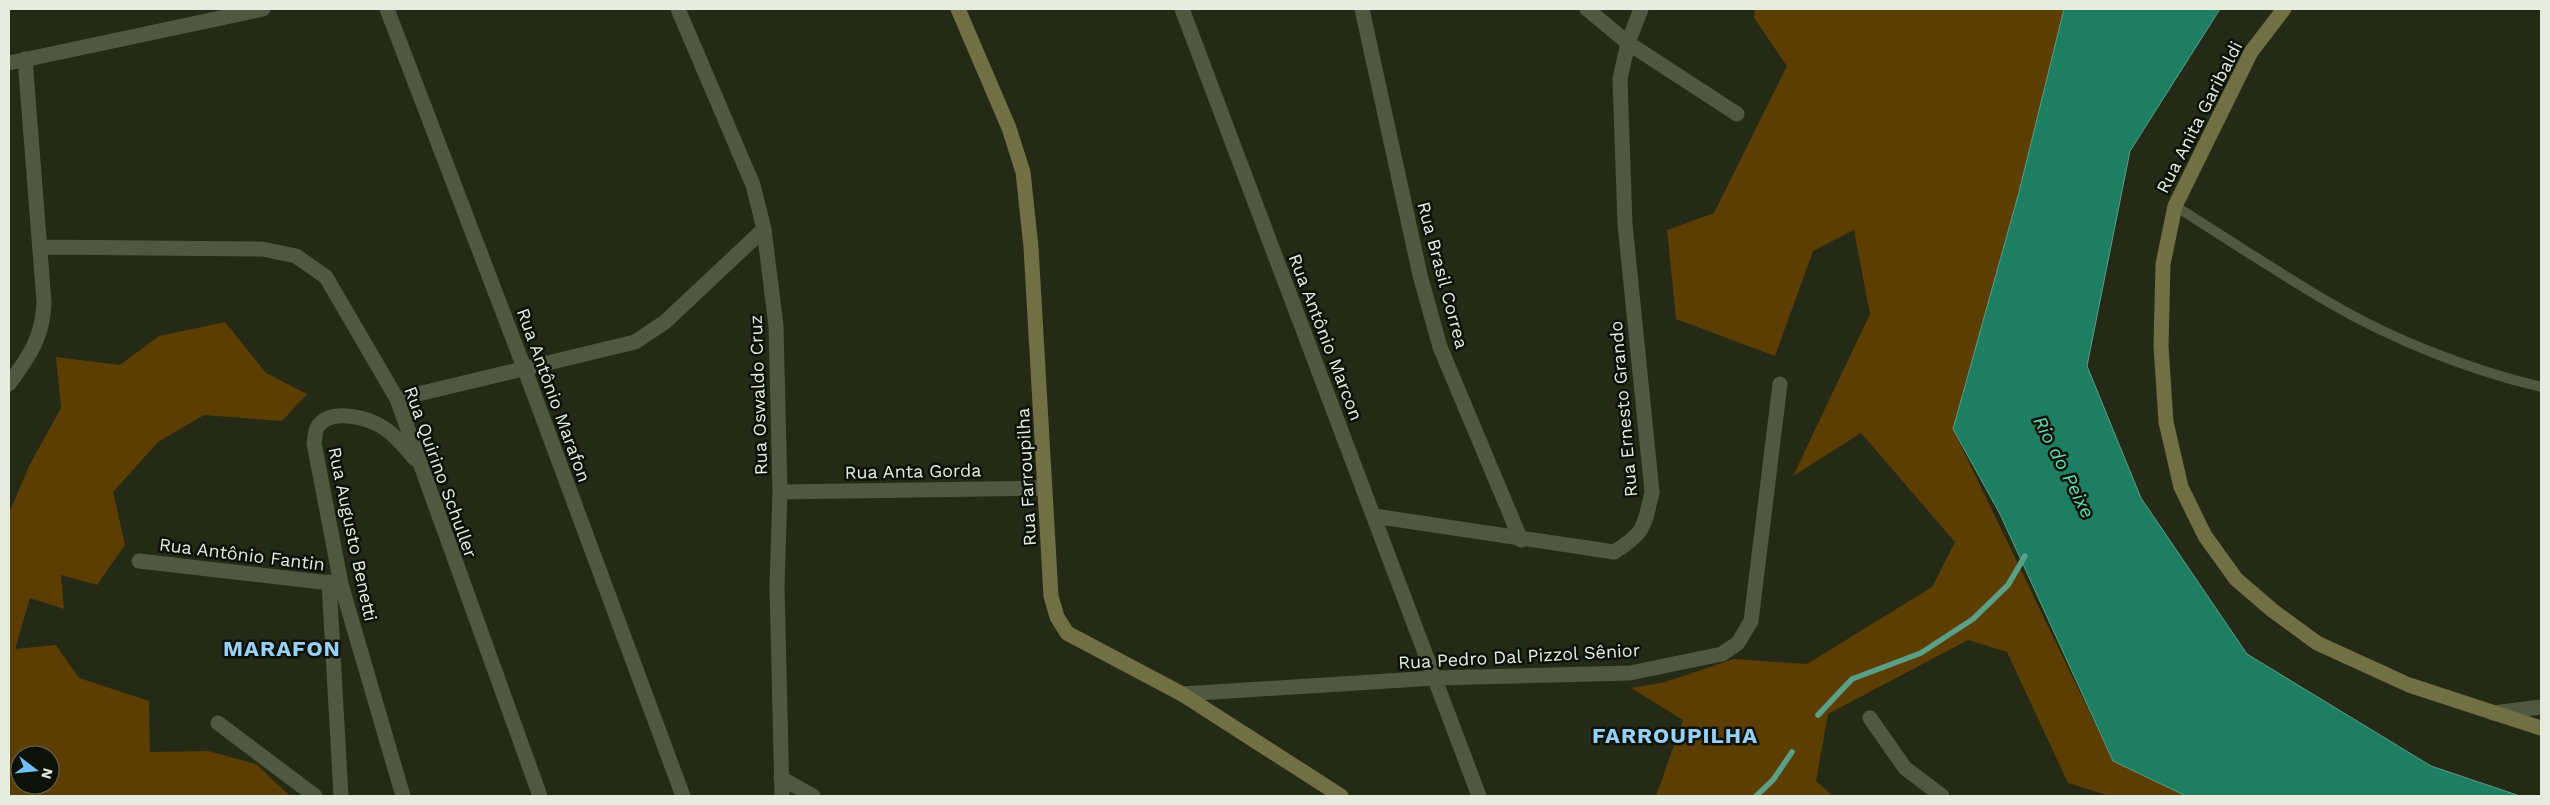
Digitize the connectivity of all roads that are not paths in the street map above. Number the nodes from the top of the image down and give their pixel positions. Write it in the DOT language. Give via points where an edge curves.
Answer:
graph roads {
  1 [pos="263,9"];
  2 [pos="387,9"];
  3 [pos="678,9"];
  4 [pos="958,9"];
  5 [pos="1182,9"];
  6 [pos="1362,9"];
  7 [pos="1587,9"];
  8 [pos="1641,9"];
  9 [pos="2284,9"];
  10 [pos="1628,44"];
  11 [pos="25,58"];
  12 [pos="9,63"];
  13 [pos="1737,114"];
  14 [pos="2175,206"];
  15 [pos="764,229"];
  16 [pos="40,247"];
  17 [pos="525,370"];
  18 [pos="9,384"];
  19 [pos="1780,384"];
  20 [pos="2541,387"];
  21 [pos="397,398"];
  22 [pos="420,464"];
  23 [pos="1045,488"];
  24 [pos="780,492"];
  25 [pos="1374,516"];
  26 [pos="1521,540"];
  27 [pos="139,561"];
  28 [pos="335,583"];
  29 [pos="1435,678"];
  30 [pos="1182,694"];
  31 [pos="2541,708"];
  32 [pos="2493,713"];
  33 [pos="1870,718"];
  34 [pos="218,723"];
  35 [pos="2541,728"];
  36 [pos="781,778"];
  37 [pos="315,796"];
  38 [pos="341,796"];
  39 [pos="404,796"];
  40 [pos="540,796"];
  41 [pos="683,796"];
  42 [pos="782,796"];
  43 [pos="813,796"];
  44 [pos="1341,796"];
  45 [pos="1479,796"];
  46 [pos="1942,796"];
  1 -- 11 [label="street"];
  2 -- 17 [label="street, Rua Antônio Marafon"];
  3 -- 15 [label="street, Rua Oswaldo Cruz" via="753,185"];
  4 -- 23 [label="street, Rua Farroupilha" via="1023,172 1031,246"];
  5 -- 25 [label="street, Rua Antônio Marcon"];
  6 -- 26 [label="street, Rua Brasil Correa" via="1420,275 1440,347"];
  7 -- 10 [label="street"];
  8 -- 10 [label="street, Rua Ernesto Grando"];
  9 -- 14 [label="street, Rua Anita Garibaldi" via="2251,52"];
  10 -- 13 [label="street"];
  10 -- 26 [label="street, Rua Ernesto Grando" via="1620,79 1625,224 1652,492 1644,529 1614,552"];
  11 -- 12 [label="street"];
  11 -- 16 [label="street"];
  14 -- 20 [label="lane" via="2331,304 2422,348 2502,377"];
  14 -- 32 [label="street, Rua Anita Garibaldi" via="2163,264 2161,346 2166,422 2181,487 2205,536 2236,579 2317,643 2409,685"];
  15 -- 17 [label="street" via="665,322 635,342"];
  15 -- 24 [label="street, Rua Oswaldo Cruz" via="776,326"];
  16 -- 18 [label="street" via="43,324 34,349"];
  16 -- 21 [label="street, Rua Quirino Schuller" via="262,249 296,256 326,277"];
  17 -- 21 [label="street"];
  17 -- 41 [label="street, Rua Antônio Marafon"];
  19 -- 29 [label="street, Rua Pedro Dal Pizzol Sênior" via="1751,621 1738,643 1722,654 1630,673"];
  21 -- 22 [label="street, Rua Quirino Schuller"];
  22 -- 28 [label="street, Rua Augusto Benetti" via="396,438 375,423 352,416 329,417 317,428 314,443"];
  22 -- 40 [label="street, Rua Quirino Schuller"];
  23 -- 24 [label="street, Rua Anta Gorda"];
  23 -- 30 [label="street, Rua Farroupilha" via="1051,596 1057,617 1067,633"];
  24 -- 36 [label="street, Rua Oswaldo Cruz"];
  25 -- 26 [label="street, Rua Ernesto Grando"];
  25 -- 29 [label="street, Rua Antônio Marcon"];
  27 -- 28 [label="street, Rua Antônio Fantin"];
  28 -- 38 [label="street"];
  28 -- 39 [label="street, Rua Augusto Benetti"];
  29 -- 30 [label="street, Rua Pedro Dal Pizzol Sênior"];
  29 -- 45 [label="street, Rua Antônio Marcon"];
  30 -- 44 [label="street, Rua Farroupilha"];
  31 -- 32 [label="street"];
  32 -- 35 [label="street, Rua Anita Garibaldi"];
  33 -- 46 [label="street" via="1905,768"];
  34 -- 37 [label="street"];
  36 -- 42 [label="street, Rua Oswaldo Cruz"];
  36 -- 43 [label="street"];
}
